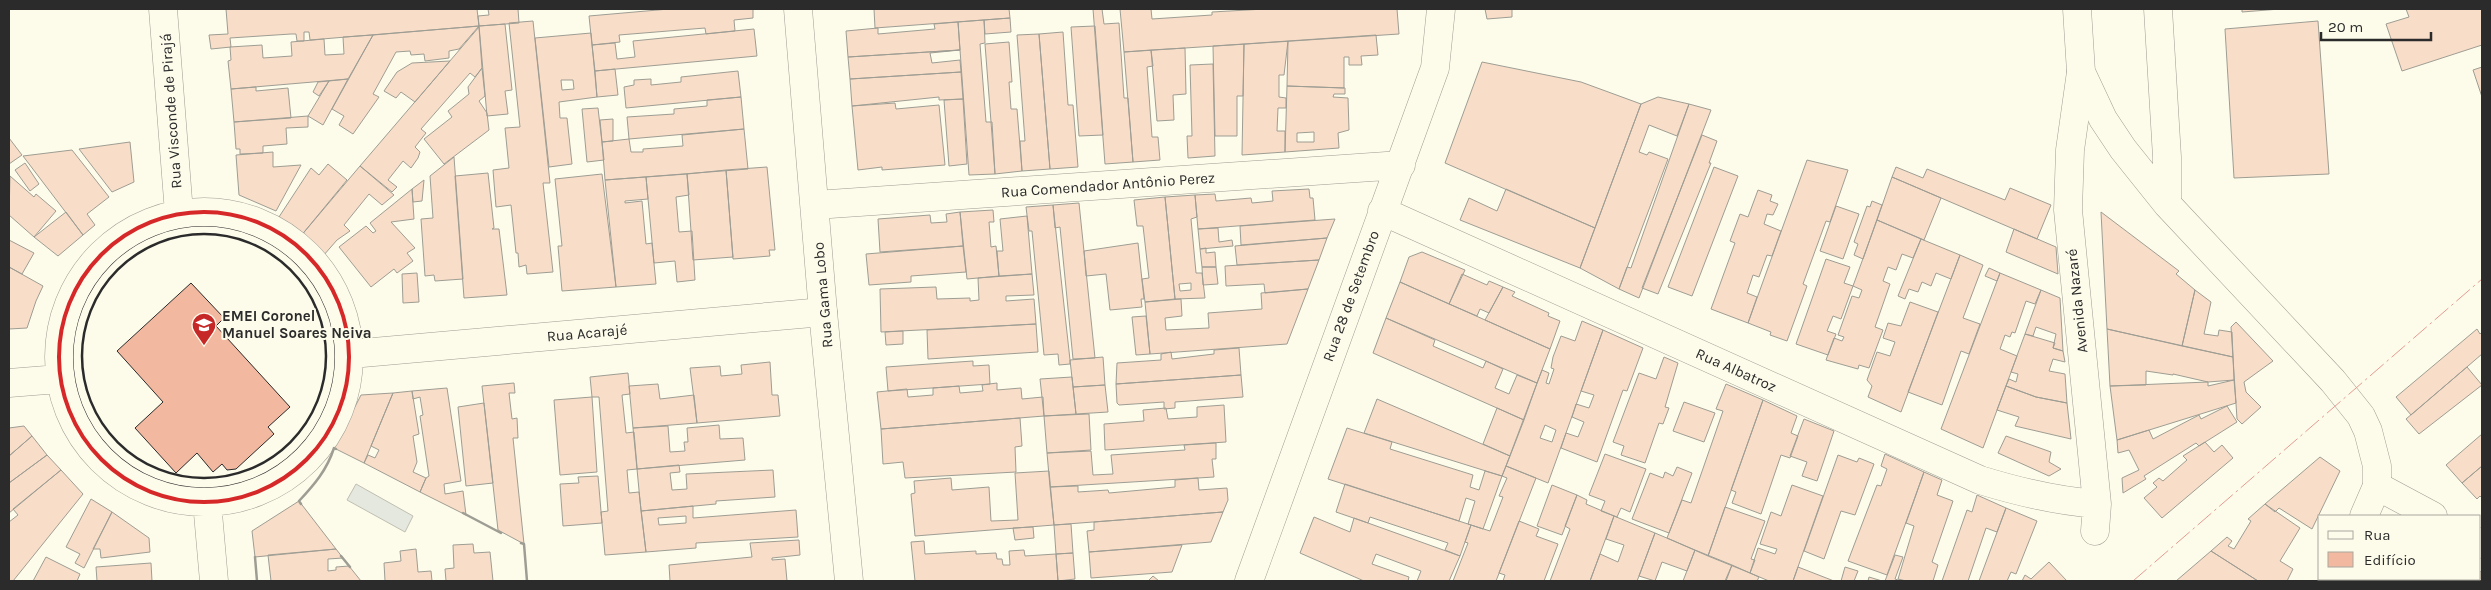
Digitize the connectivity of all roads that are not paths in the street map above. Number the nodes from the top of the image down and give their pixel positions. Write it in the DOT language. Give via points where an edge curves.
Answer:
graph roads {
  1 [pos="163,9"];
  2 [pos="798,9"];
  3 [pos="1441,9"];
  4 [pos="2077,9"];
  5 [pos="2158,9"];
  6 [pos="2081,72"];
  7 [pos="1401,165"];
  8 [pos="2167,204"];
  9 [pos="816,205"];
  10 [pos="1382,211"];
  11 [pos="179,213"];
  12 [pos="823,312"];
  13 [pos="351,354"];
  14 [pos="59,378"];
  15 [pos="9,383"];
  16 [pos="2377,486"];
  17 [pos="207,502"];
  18 [pos="2096,504"];
  19 [pos="2364,515"];
  20 [pos="2431,515"];
  21 [pos="2095,531"];
  22 [pos="214,581"];
  23 [pos="849,581"];
  24 [pos="1251,581"];
  1 -- 11 [label="street, Rua Visconde de Pirajá"];
  2 -- 9 [label="street, Rua Gama Lobo"];
  3 -- 7 [label="street, Rua 28 de Setembro" via="1435,68"];
  4 -- 6 [label="street, Avenida Nazaré"];
  5 -- 8 [label="street" via="2167,148"];
  6 -- 8 [label="street, Avenida Nazaré" via="2103,119"];
  6 -- 18 [label="street, Avenida Nazaré" via="2070,150 2068,210"];
  7 -- 9 [label="street, Rua Comendador Antônio Perez"];
  7 -- 10 [label="street, Rua 28 de Setembro"];
  8 -- 16 [label="street, Avenida Nazaré" via="2333,381 2361,416 2377,466"];
  9 -- 12 [label="street, Rua Gama Lobo"];
  10 -- 18 [label="street, Rua Albatroz" via="1980,480 2023,494"];
  10 -- 24 [label="street, Rua 28 de Setembro"];
  11 -- 13 [label="street" via="229,213 277,230 308,255 341,305"];
  11 -- 14 [label="street" via="135,228 100,254 73,291 59,334"];
  12 -- 13 [label="street, Rua Acarajé"];
  12 -- 23 [label="street, Rua Gama Lobo"];
  13 -- 17 [label="street" via="344,399 324,440 292,473 252,494"];
  14 -- 15 [label="street"];
  14 -- 17 [label="street" via="72,419 85,440 94,453 127,481 166,497"];
  16 -- 19 [label="street"];
  16 -- 20 [label="street"];
  17 -- 22 [label="street"];
  18 -- 21 [label="street, Avenida Nazaré"];
}
